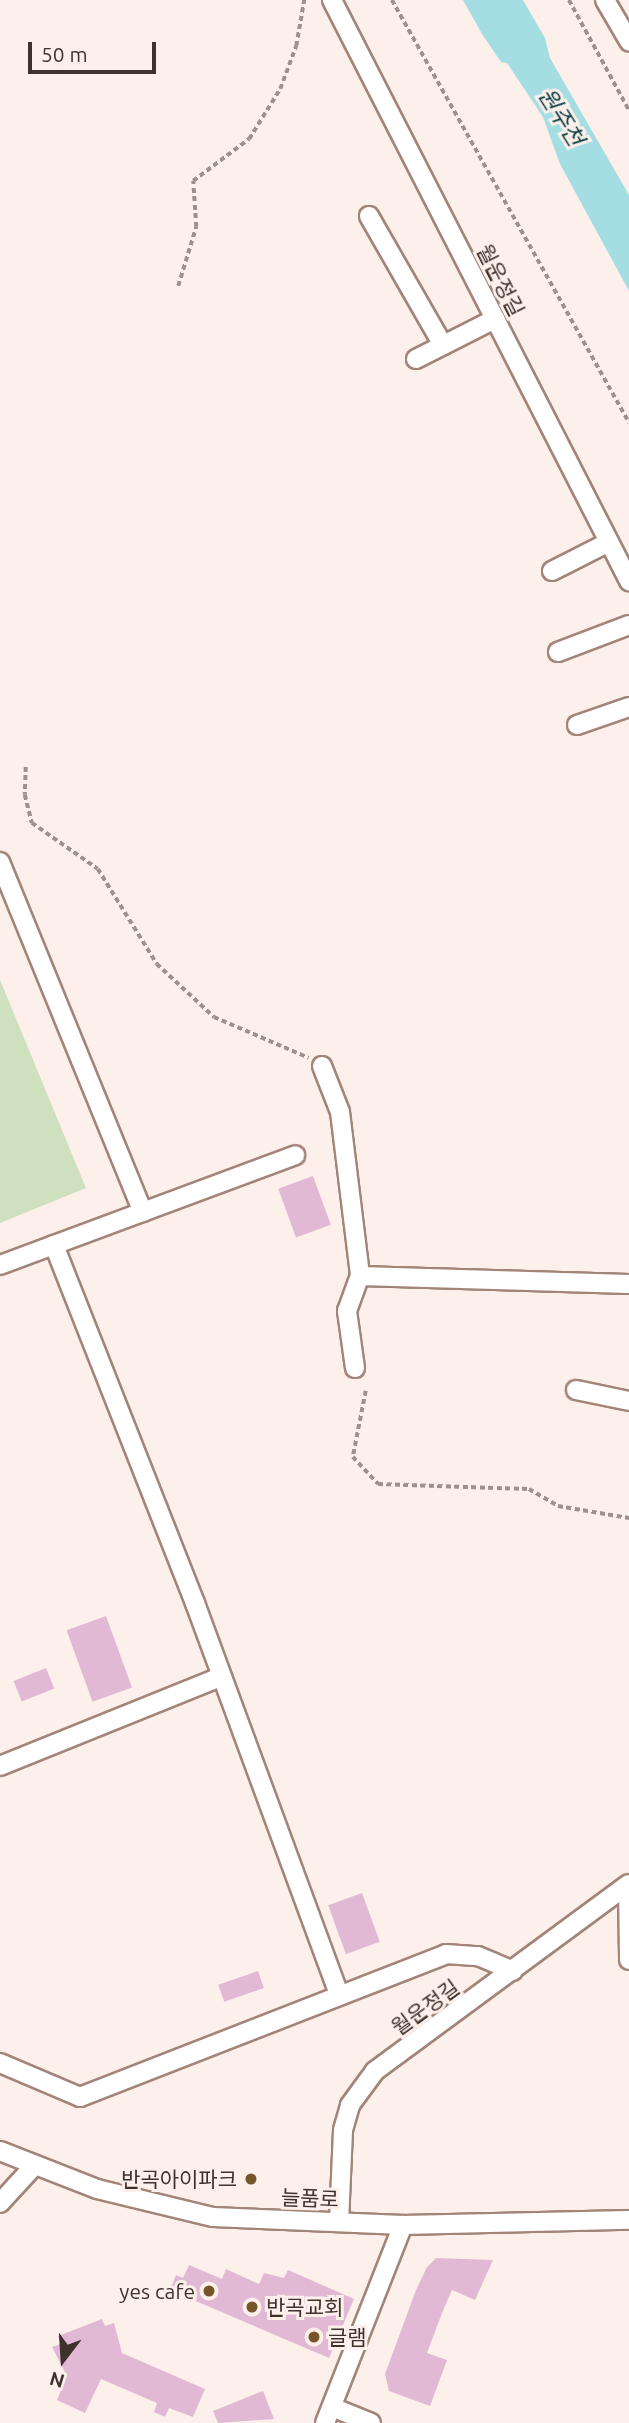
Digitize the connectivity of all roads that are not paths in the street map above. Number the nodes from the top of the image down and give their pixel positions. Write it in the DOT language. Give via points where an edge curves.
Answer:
graph roads {
  1 [pos="332,0"];
  2 [pos="605,0"];
  3 [pos="627,34"];
  4 [pos="369,216"];
  5 [pos="495,319"];
  6 [pos="443,345"];
  7 [pos="416,359"];
  8 [pos="609,542"];
  9 [pos="552,571"];
  10 [pos="629,581"];
  11 [pos="629,625"];
  12 [pos="558,652"];
  13 [pos="629,707"];
  14 [pos="578,725"];
  15 [pos="0,862"];
  16 [pos="322,1066"];
  17 [pos="295,1155"];
  18 [pos="143,1212"];
  19 [pos="54,1245"];
  20 [pos="0,1265"];
  21 [pos="360,1276"];
  22 [pos="629,1284"];
  23 [pos="355,1368"];
  24 [pos="576,1390"];
  25 [pos="629,1401"];
  26 [pos="220,1677"];
  27 [pos="0,1766"];
  28 [pos="628,1885"];
  29 [pos="629,1960"];
  30 [pos="513,1971"];
  31 [pos="339,1994"];
  32 [pos="0,2063"];
  33 [pos="0,2151"];
  34 [pos="33,2167"];
  35 [pos="0,2203"];
  36 [pos="629,2220"];
  37 [pos="339,2222"];
  38 [pos="403,2225"];
  39 [pos="329,2415"];
  40 [pos="370,2423"];
  1 -- 5 [label="street, 월운정길"];
  2 -- 3 [label="street"];
  4 -- 6 [label="street"];
  5 -- 6 [label="street"];
  5 -- 8 [label="street, 월운정길"];
  6 -- 7 [label="street"];
  8 -- 9 [label="street"];
  8 -- 10 [label="street, 월운정길"];
  11 -- 12 [label="street"];
  13 -- 14 [label="street"];
  15 -- 18 [label="street"];
  16 -- 21 [label="street" via="340,1112"];
  17 -- 18 [label="street"];
  18 -- 19 [label="street"];
  19 -- 20 [label="street"];
  19 -- 26 [label="street"];
  21 -- 22 [label="street"];
  21 -- 23 [label="street" via="346,1311"];
  24 -- 25 [label="street"];
  26 -- 27 [label="street"];
  26 -- 31 [label="street"];
  28 -- 29 [label="street"];
  28 -- 30 [label="street, 월운정길"];
  30 -- 31 [label="street" via="478,1956 446,1954"];
  30 -- 37 [label="street, 월운정길" via="375,2071 350,2105 339,2146"];
  31 -- 32 [label="street" via="80,2097"];
  33 -- 34 [label="street, 늘품로"];
  34 -- 35 [label="street"];
  34 -- 37 [label="street, 늘품로" via="97,2189 213,2217"];
  36 -- 38 [label="street, 늘품로"];
  37 -- 38 [label="street, 늘품로"];
  38 -- 39 [label="street"];
  39 -- 40 [label="street"];
}
